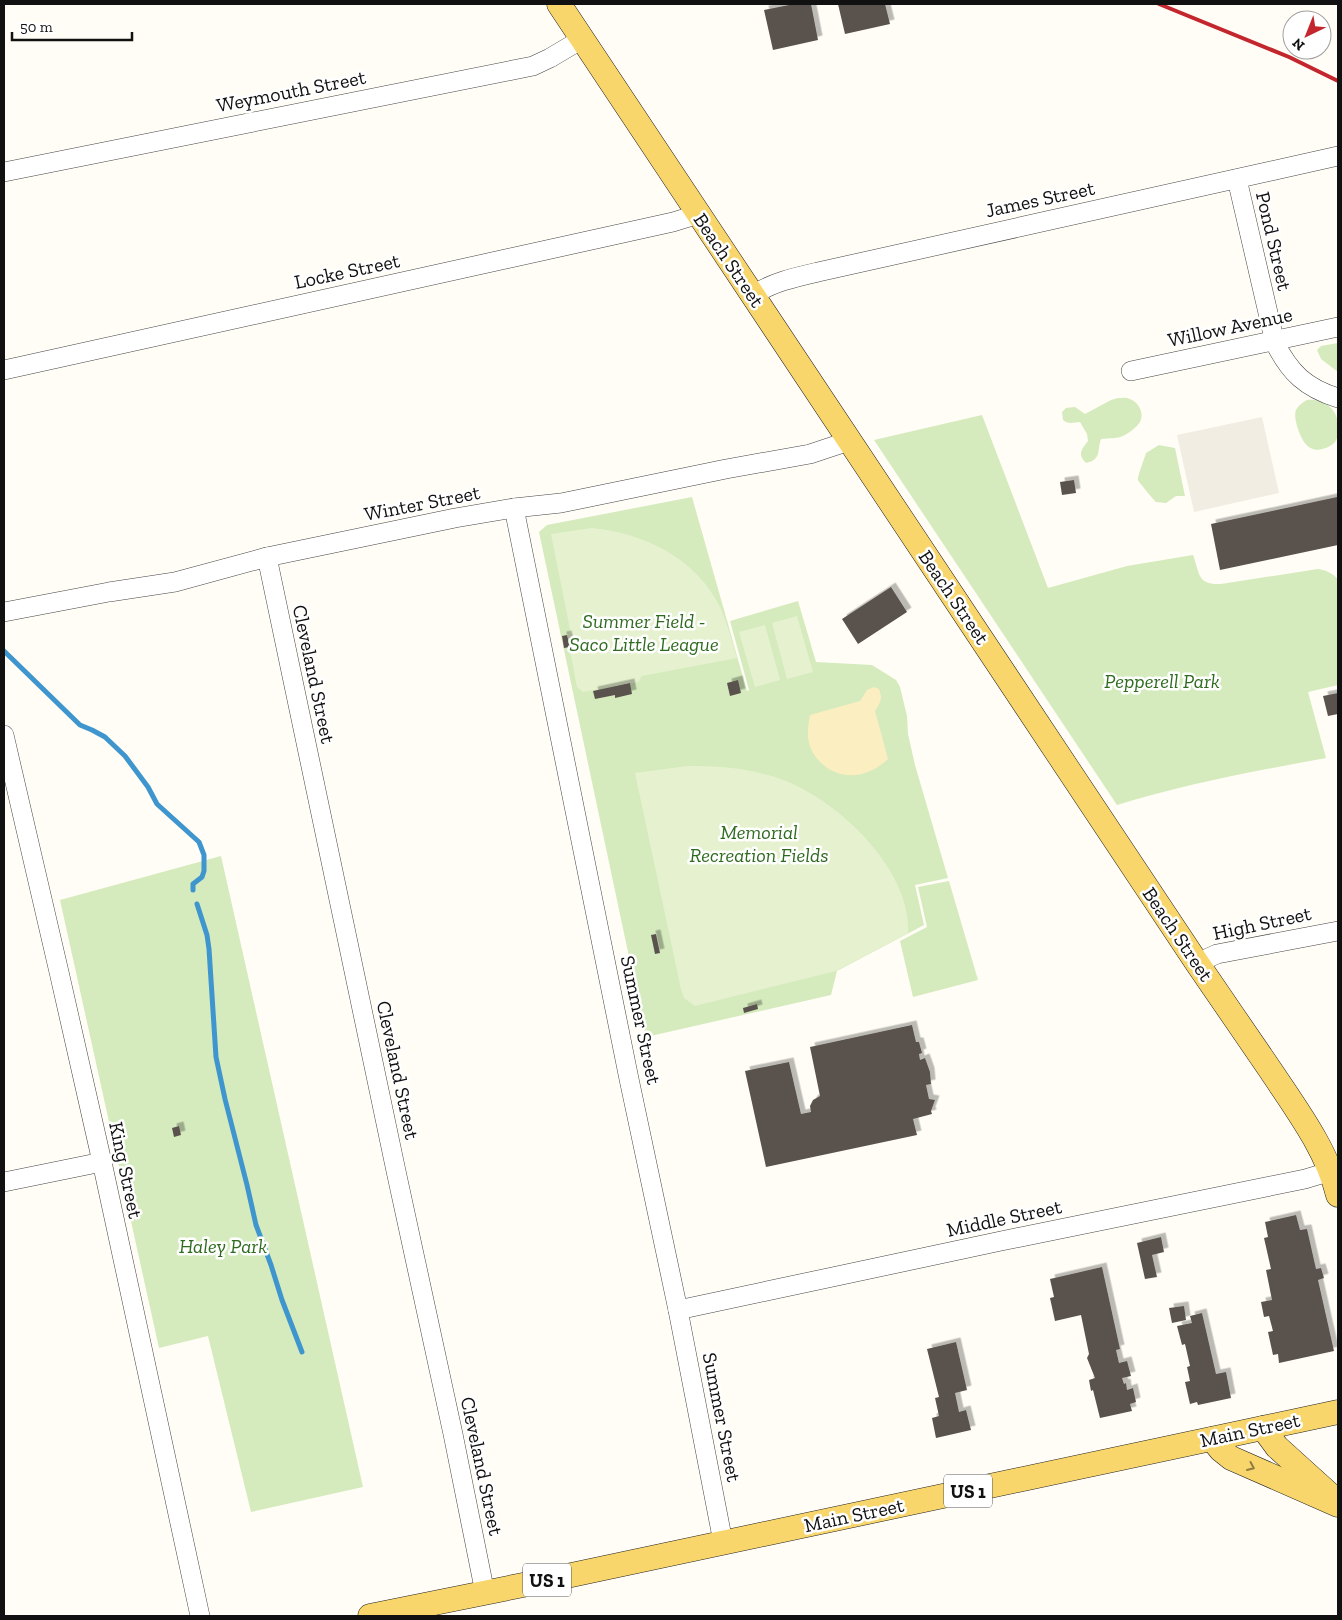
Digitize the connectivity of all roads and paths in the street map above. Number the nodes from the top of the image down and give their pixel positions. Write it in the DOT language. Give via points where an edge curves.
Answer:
graph roads {
  1 [pos="558,4"];
  2 [pos="582,39"];
  3 [pos="1338,156"];
  4 [pos="4,172"];
  5 [pos="1237,179"];
  6 [pos="699,214"];
  7 [pos="753,295"];
  8 [pos="1338,327"];
  9 [pos="1274,341"];
  10 [pos="4,370"];
  11 [pos="1131,371"];
  12 [pos="1338,398"];
  13 [pos="850,441"];
  14 [pos="514,508"];
  15 [pos="267,557"];
  16 [pos="4,612"];
  17 [pos="4,735"];
  18 [pos="11,797"];
  19 [pos="1338,931"];
  20 [pos="1197,963"];
  21 [pos="102,1162"];
  22 [pos="1334,1170"];
  23 [pos="4,1182"];
  24 [pos="1338,1196"];
  25 [pos="678,1310"];
  26 [pos="1338,1412"];
  27 [pos="1263,1428"];
  28 [pos="1212,1439"];
  29 [pos="1338,1504"];
  30 [pos="723,1542"];
  31 [pos="485,1593"];
  32 [pos="404,1613"];
  33 [pos="200,1616"];
  34 [pos="370,1616"];
  1 -- 2 [label="main road, Beach Street"];
  2 -- 4 [label="street, Weymouth Street" via="533,66"];
  2 -- 6 [label="main road, Beach Street"];
  3 -- 5 [label="street, James Street"];
  5 -- 7 [label="street, James Street" via="846,265 783,281"];
  5 -- 9 [label="street, Pond Street"];
  6 -- 7 [label="main road, Beach Street"];
  6 -- 10 [label="street, Locke Street"];
  7 -- 13 [label="main road, Beach Street"];
  8 -- 9 [label="street, Willow Avenue"];
  9 -- 11 [label="street, Willow Avenue"];
  9 -- 12 [label="street, Pond Street" via="1286,363 1306,384"];
  13 -- 14 [label="street, Winter Street" via="810,454 561,502"];
  13 -- 20 [label="main road, Beach Street"];
  14 -- 15 [label="street, Winter Street"];
  14 -- 25 [label="street, Summer Street"];
  15 -- 16 [label="street, Winter Street" via="175,582"];
  15 -- 31 [label="street, Cleveland Street"];
  17 -- 18 [label="street, King Street"];
  18 -- 21 [label="street, King Street" via="60,972"];
  19 -- 20 [label="street, High Street" via="1217,954"];
  20 -- 22 [label="main road, Beach Street"];
  21 -- 23 [label="street"];
  21 -- 33 [label="street, King Street"];
  22 -- 24 [label="main road, Beach Street"];
  22 -- 25 [label="street, Middle Street" via="1295,1181"];
  25 -- 30 [label="street, Summer Street"];
  26 -- 27 [label="main road, Main Street"];
  27 -- 28 [label="main road, Main Street / US 1"];
  27 -- 29 [label="main road" via="1278,1447"];
  28 -- 29 [label="main road, one-way" via="1232,1458"];
  28 -- 30 [label="main road, Main Street / US 1"];
  30 -- 31 [label="main road, Main Street / US 1"];
  31 -- 32 [label="main road, Main Street / US 1"];
  32 -- 34 [label="main road, Main Street / US 1"];
}
